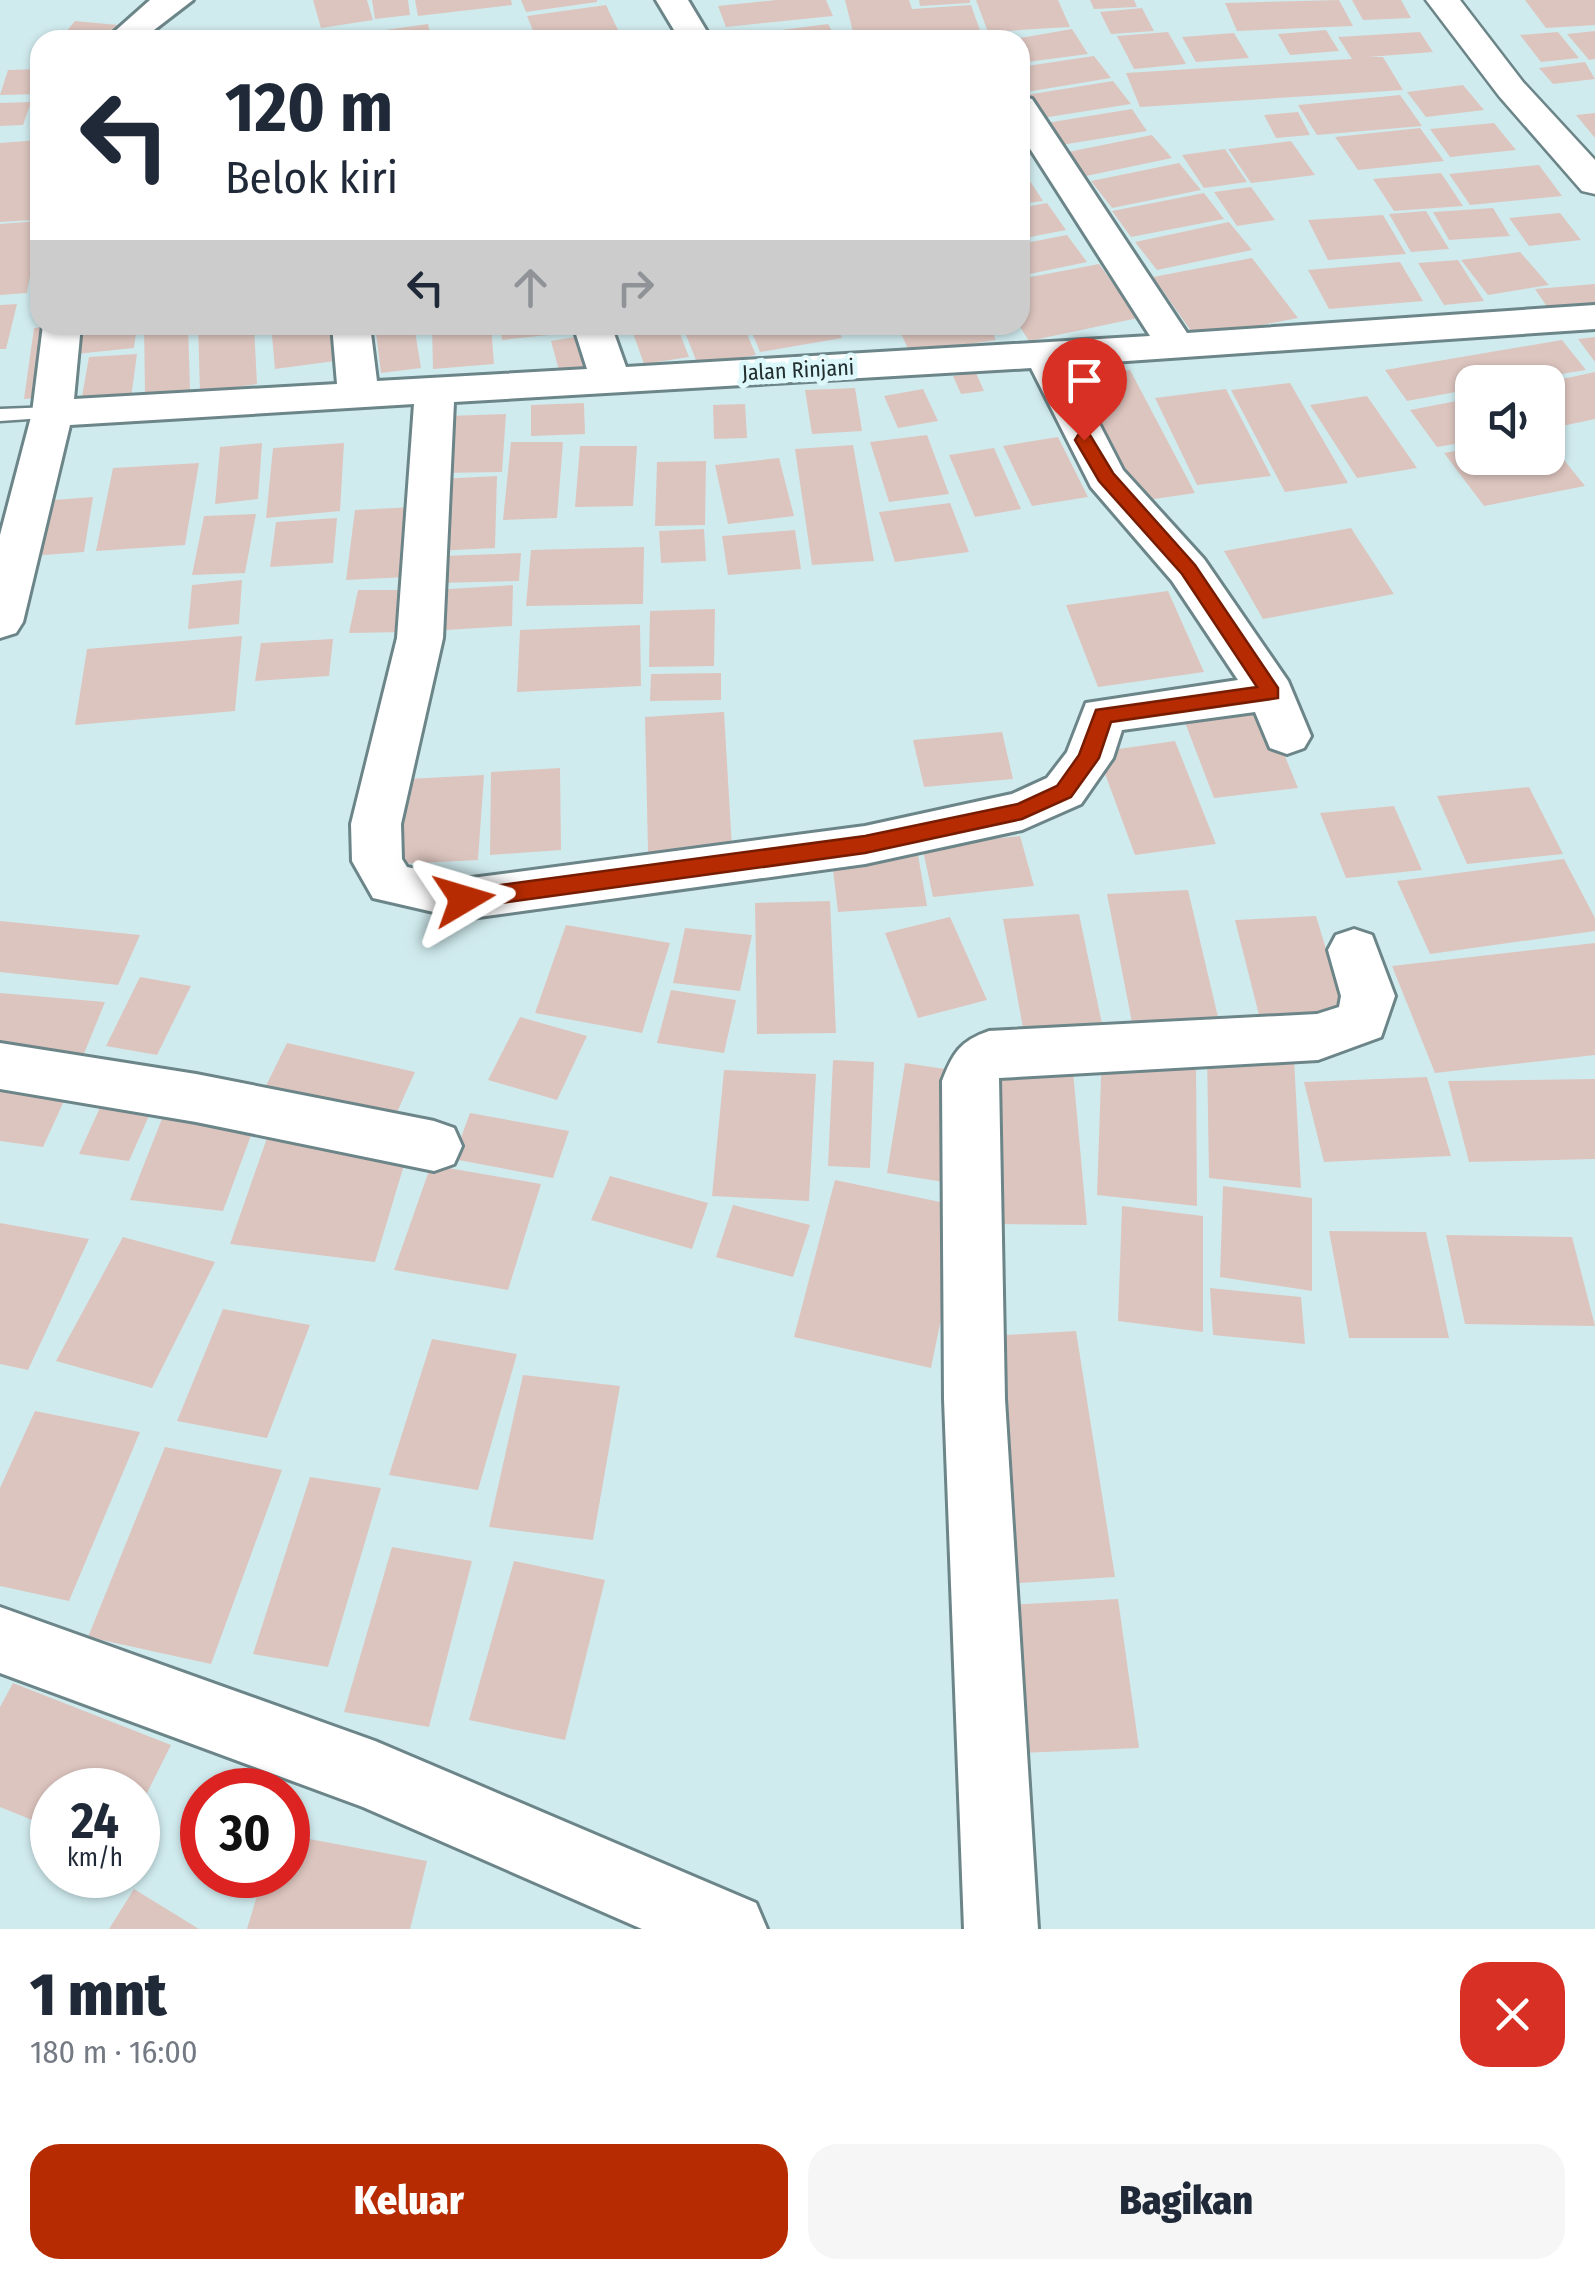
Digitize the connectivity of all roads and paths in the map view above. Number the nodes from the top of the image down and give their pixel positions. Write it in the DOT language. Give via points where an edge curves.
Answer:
graph roads {
  1 [pos="178,0"];
  2 [pos="672,0"];
  3 [pos="1442,0"];
  4 [pos="133,30"];
  5 [pos="690,30"];
  6 [pos="1030,121"];
  7 [pos="1595,183"];
  8 [pos="1595,317"];
  9 [pos="61,335"];
  10 [pos="352,335"];
  11 [pos="595,335"];
  12 [pos="864,335"];
  13 [pos="1178,347"];
  14 [pos="1044,356"];
  15 [pos="880,365"];
  16 [pos="610,380"];
  17 [pos="435,390"];
  18 [pos="358,395"];
  19 [pos="52,413"];
  20 [pos="0,416"];
  21 [pos="0,622"];
  22 [pos="1354,950"];
  23 [pos="0,1066"];
  24 [pos="434,1146"];
  25 [pos="0,1640"];
  26 [pos="730,1929"];
  27 [pos="1002,1929"];
  1 -- 4 [label="street"];
  2 -- 5 [label="street"];
  3 -- 7 [label="street"];
  6 -- 13 [label="street"];
  8 -- 13 [label="street, Jalan Rinjani"];
  9 -- 19 [label="street"];
  10 -- 18 [label="street"];
  11 -- 16 [label="street"];
  12 -- 15 [label="street"];
  13 -- 14 [label="street, Jalan Rinjani"];
  14 -- 15 [label="street, Jalan Rinjani"];
  14 -- 17 [label="street" via="1106,477 1188,570 1279,714 1103,716 1089,758 1064,791 1022,811 865,845 464,899 390,884 377,861 376,824 420,638"];
  15 -- 16 [label="street, Jalan Rinjani"];
  16 -- 17 [label="street, Jalan Rinjani"];
  17 -- 18 [label="street, Jalan Rinjani"];
  18 -- 19 [label="street, Jalan Rinjani"];
  19 -- 20 [label="lane, Jalan Rinjani"];
  19 -- 21 [label="street"];
  22 -- 27 [label="street" via="1368,996 1362,1022 1318,1037 989,1054 976,1064 970,1081 968,1290"];
  23 -- 24 [label="street"];
  25 -- 26 [label="street" via="375,1776"];
}
